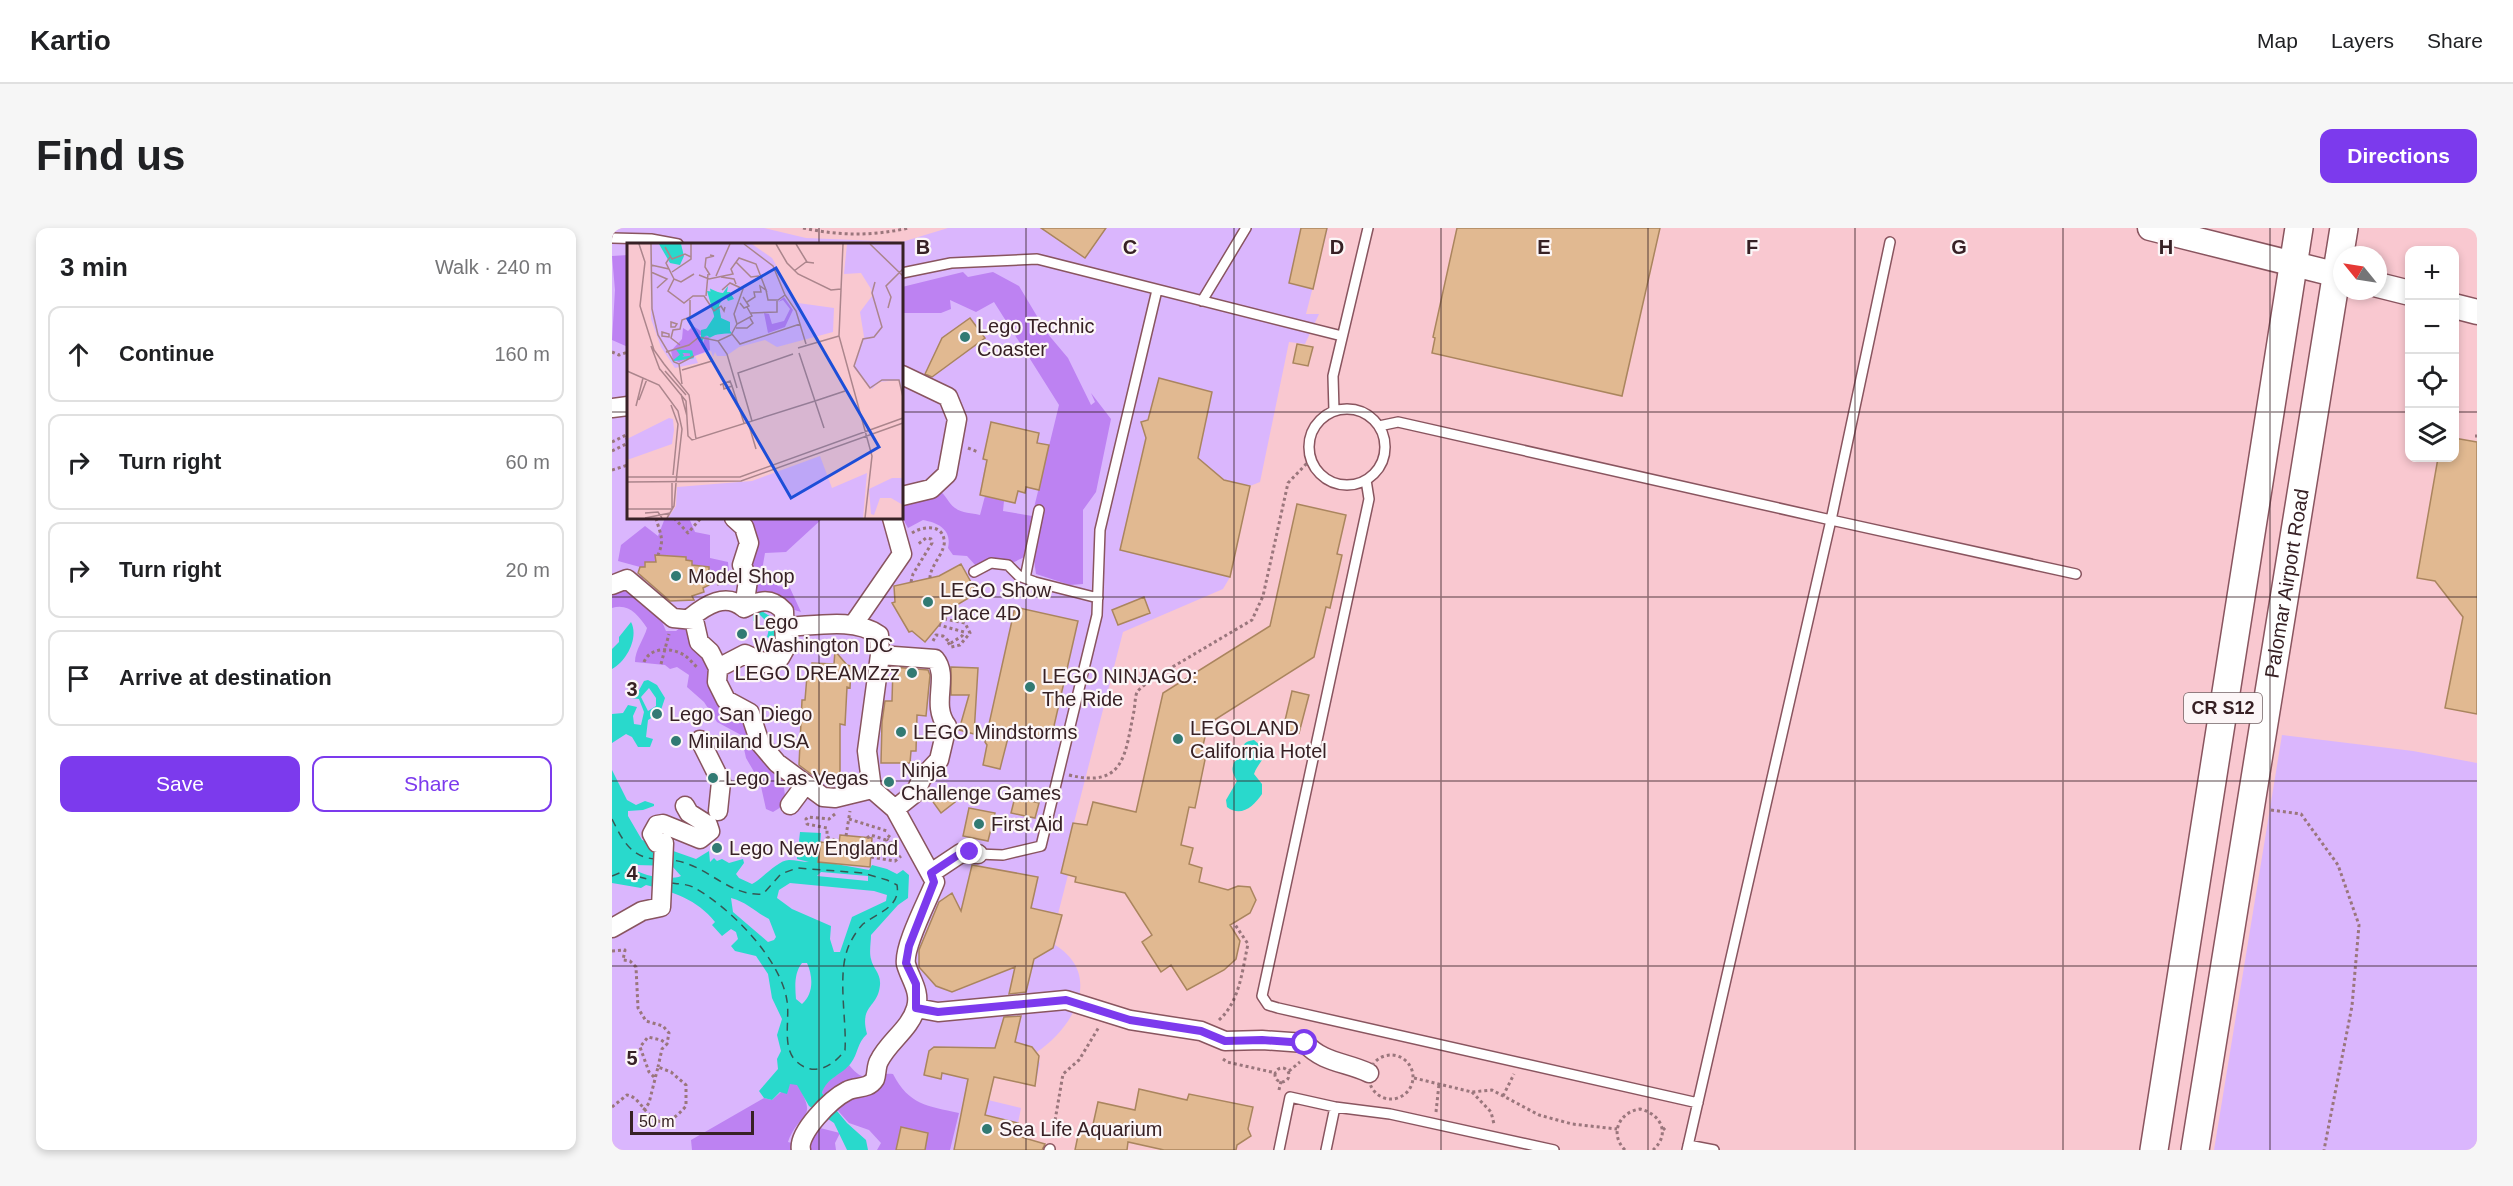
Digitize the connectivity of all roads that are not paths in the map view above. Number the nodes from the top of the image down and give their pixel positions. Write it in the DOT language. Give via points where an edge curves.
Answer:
graph roads {
  1 [pos="1246,228"];
  2 [pos="1368,228"];
  3 [pos="2150,228"];
  4 [pos="2299,228"];
  5 [pos="2344,228"];
  6 [pos="612,238"];
  7 [pos="1890,242"];
  8 [pos="673,243"];
  9 [pos="2342,246"];
  10 [pos="2292,265"];
  11 [pos="903,273"];
  12 [pos="2333,275"];
  13 [pos="2387,287"];
  14 [pos="1157,290"];
  15 [pos="2405,292"];
  16 [pos="2334,300"];
  17 [pos="1202,301"];
  18 [pos="2459,307"];
  19 [pos="2477,312"];
  20 [pos="1342,336"];
  21 [pos="903,375"];
  22 [pos="627,406"];
  23 [pos="612,408"];
  24 [pos="1334,411"];
  25 [pos="1379,426"];
  26 [pos="1366,480"];
  27 [pos="903,496"];
  28 [pos="1039,510"];
  29 [pos="735,519"];
  30 [pos="892,519"];
  31 [pos="1831,520"];
  32 [pos="974,572"];
  33 [pos="2076,574"];
  34 [pos="1025,578"];
  35 [pos="612,585"];
  36 [pos="1098,598"];
  37 [pos="744,608"];
  38 [pos="681,618"];
  39 [pos="853,625"];
  40 [pos="786,627"];
  41 [pos="880,655"];
  42 [pos="718,668"];
  43 [pos="700,740"];
  44 [pos="805,784"];
  45 [pos="872,789"];
  46 [pos="790,805"];
  47 [pos="685,806"];
  48 [pos="895,809"];
  49 [pos="718,811"];
  50 [pos="978,854"];
  51 [pos="931,873"];
  52 [pos="612,928"];
  53 [pos="916,1008"];
  54 [pos="1369,1073"];
  55 [pos="1698,1103"];
  56 [pos="1335,1107"];
  57 [pos="1688,1147"];
  58 [pos="801,1150"];
  59 [pos="1279,1150"];
  60 [pos="1326,1150"];
  61 [pos="1554,1150"];
  62 [pos="1714,1150"];
  63 [pos="2154,1150"];
  64 [pos="2195,1150"];
  1 -- 17 [label="lane"];
  2 -- 20 [label="lane"];
  3 -- 10 [label="street"];
  4 -- 10 [label="main road, CR S12"];
  5 -- 9 [label="main road, Palomar Airport Road / CR S12"];
  6 -- 8 [label="lane"];
  7 -- 31 [label="lane"];
  10 -- 12 [label="street"];
  10 -- 63 [label="main road, CR S12"];
  11 -- 14 [label="lane" via="951,263 1037,259"];
  13 -- 15 [label="street"];
  14 -- 17 [label="lane"];
  14 -- 36 [label="lane" via="1100,530"];
  16 -- 64 [label="main road, Palomar Airport Road / CR S12"];
  17 -- 20 [label="lane"];
  18 -- 19 [label="street"];
  20 -- 24 [label="lane" via="1333,376"];
  21 -- 27 [label="street" via="948,397 957,419 947,474 931,489"];
  22 -- 23 [label="street"];
  24 -- 25 [label="lane" via="1359,410"];
  24 -- 26 [label="lane" via="1315,425 1310,436 1310,460 1323,478 1333,483"];
  25 -- 26 [label="lane" via="1384,437 1384,456"];
  25 -- 31 [label="lane" via="1398,422"];
  26 -- 55 [label="lane" via="1369,499 1262,996 1268,1005 1278,1008"];
  28 -- 34 [label="lane"];
  29 -- 37 [label="street" via="744,526 748,543 742,565 748,580"];
  30 -- 39 [label="street" via="902,554"];
  31 -- 33 [label="lane"];
  31 -- 55 [label="lane"];
  32 -- 34 [label="lane" via="991,563 1008,565"];
  34 -- 36 [label="lane"];
  35 -- 38 [label="street" via="627,579"];
  36 -- 50 [label="lane" via="1041,846 1003,855"];
  37 -- 38 [label="street" via="736,602 717,601"];
  37 -- 40 [label="street" via="762,600 776,602 784,611"];
  38 -- 42 [label="street" via="694,620 699,642"];
  39 -- 40 [label="street"];
  39 -- 41 [label="street" via="869,627 879,635"];
  40 -- 42 [label="street" via="785,649 775,661 765,663 745,654"];
  41 -- 45 [label="street" via="867,751"];
  41 -- 48 [label="street" via="935,659 941,668 939,716 947,726 939,760 922,778 915,793"];
  42 -- 44 [label="street" via="717,682 726,700 750,713 760,743 777,763"];
  43 -- 49 [label="street" via="721,782"];
  44 -- 45 [label="street" via="823,797"];
  44 -- 46 [label="street"];
  45 -- 48 [label="street"];
  47 -- 52 [label="street" via="710,831 700,839 657,825 652,834 657,843 664,841 661,907 642,911"];
  48 -- 51 [label="street"];
  50 -- 51 [label="street" via="961,853"];
  51 -- 53 [label="street" via="934,882 906,963 916,984"];
  53 -- 54 [label="street" via="947,1012 1066,1000 1130,1020 1201,1031 1225,1041 1305,1043 1314,1054 1328,1061 1356,1066"];
  53 -- 58 [label="street" via="879,1061 874,1080 835,1099 802,1138"];
  55 -- 57 [label="lane"];
  56 -- 59 [label="lane" via="1290,1097"];
  56 -- 60 [label="lane"];
  56 -- 61 [label="lane" via="1390,1114"];
  57 -- 62 [label="lane"];
}
